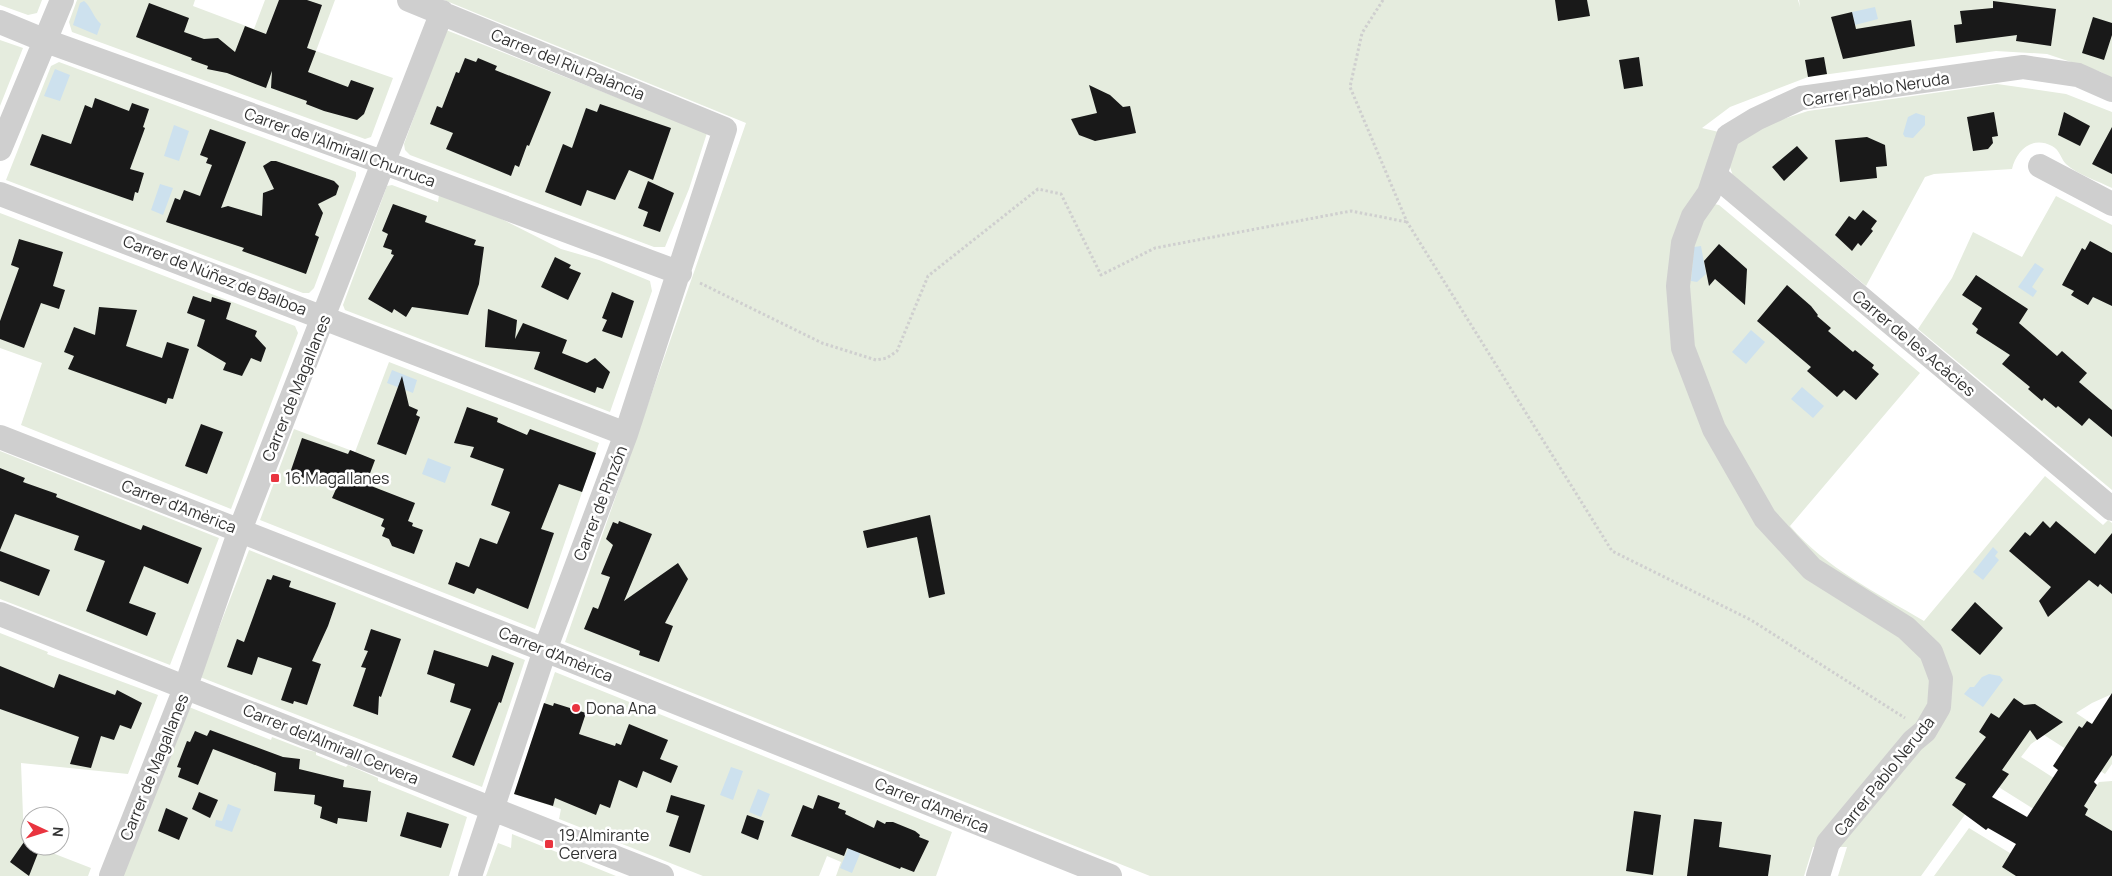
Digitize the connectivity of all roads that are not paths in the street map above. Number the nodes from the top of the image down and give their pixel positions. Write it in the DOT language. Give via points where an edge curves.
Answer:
graph roads {
  1 [pos="62,0"];
  2 [pos="409,0"];
  3 [pos="442,12"];
  4 [pos="0,22"];
  5 [pos="46,41"];
  6 [pos="2112,90"];
  7 [pos="725,128"];
  8 [pos="0,148"];
  9 [pos="382,162"];
  10 [pos="2040,166"];
  11 [pos="1716,176"];
  12 [pos="0,194"];
  13 [pos="2112,204"];
  14 [pos="690,278"];
  15 [pos="325,316"];
  16 [pos="626,434"];
  17 [pos="0,437"];
  18 [pos="2112,509"];
  19 [pos="240,530"];
  20 [pos="0,614"];
  21 [pos="545,650"];
  22 [pos="186,686"];
  23 [pos="493,808"];
  24 [pos="111,876"];
  25 [pos="470,876"];
  26 [pos="662,876"];
  27 [pos="1110,876"];
  28 [pos="1818,876"];
  1 -- 5 [label="street"];
  2 -- 3 [label="street, Carrer del Riu Palància"];
  3 -- 7 [label="street, Carrer del Riu Palància"];
  3 -- 9 [label="street, Carrer de Magallanes"];
  4 -- 5 [label="street, Carrer de l'Almirall Churruca"];
  5 -- 8 [label="street"];
  5 -- 9 [label="street, Carrer de l'Almirall Churruca"];
  6 -- 11 [label="street, Carrer Pablo Neruda" via="2078,75 2023,67 1801,98 1728,136"];
  7 -- 14 [label="street, Carrer de Pinzón"];
  9 -- 14 [label="street, Carrer de l'Almirall Churruca"];
  9 -- 15 [label="street, Carrer de Magallanes"];
  10 -- 13 [label="street"];
  11 -- 18 [label="street, Carrer de les Acàcies"];
  11 -- 28 [label="street, Carrer Pablo Neruda" via="1693,216 1683,243 1678,286 1682,348 1714,429 1765,518 1812,569 1906,628 1931,652 1941,679 1939,707 1925,731 1828,843"];
  12 -- 15 [label="street, Carrer de Núñez de Balboa"];
  14 -- 16 [label="street, Carrer de Pinzón"];
  15 -- 16 [label="street, Carrer de Núñez de Balboa"];
  15 -- 19 [label="street, Carrer de Magallanes"];
  16 -- 21 [label="street, Carrer de Pinzón"];
  17 -- 19 [label="street, Carrer d'Amèrica"];
  19 -- 21 [label="street, Carrer d'Amèrica"];
  19 -- 22 [label="street, Carrer de Magallanes"];
  20 -- 22 [label="street, Carrer del'Almirall Cervera"];
  21 -- 23 [label="street, Carrer de Pinzón"];
  21 -- 27 [label="street, Carrer d'Amèrica"];
  22 -- 23 [label="street, Carrer del'Almirall Cervera"];
  22 -- 24 [label="street, Carrer de Magallanes"];
  23 -- 25 [label="street, Carrer de Pinzón"];
  23 -- 26 [label="street, Carrer del'Almirall Cervera"];
}
